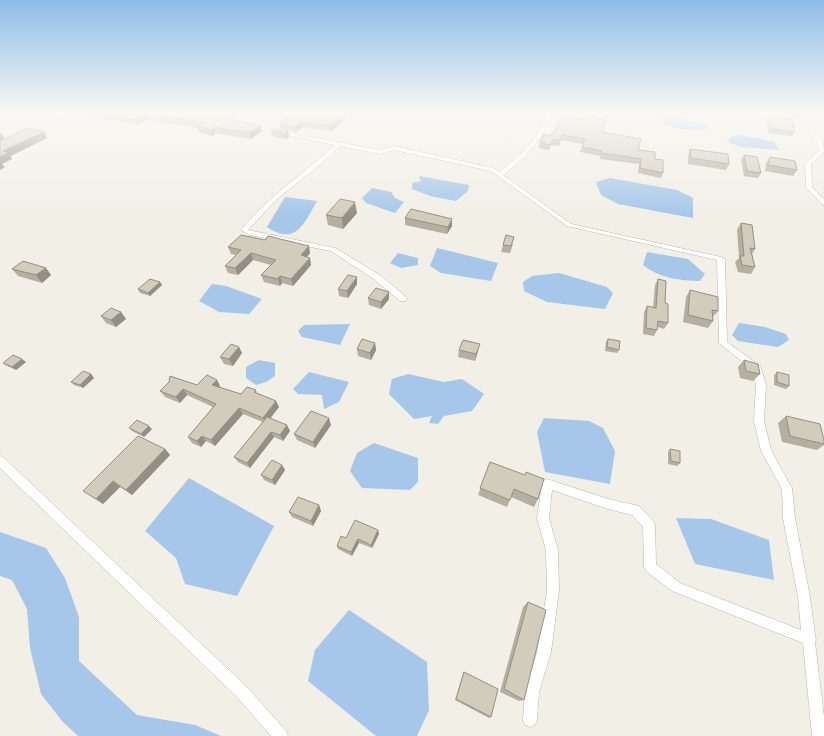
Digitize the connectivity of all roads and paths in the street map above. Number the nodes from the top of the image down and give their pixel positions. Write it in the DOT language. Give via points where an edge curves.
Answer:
graph roads {
  1 [pos="335,147"];
  2 [pos="356,147"];
  3 [pos="529,147"];
  4 [pos="821,147"];
  5 [pos="500,174"];
  6 [pos="824,203"];
  7 [pos="403,299"];
  8 [pos="0,461"];
  9 [pos="810,640"];
  10 [pos="530,720"];
  11 [pos="281,736"];
  12 [pos="819,736"];
  1 -- 7 [label="street" via="274,199 244,230 333,249 377,277"];
  2 -- 5 [label="street" via="380,152 394,148"];
  3 -- 5 [label="street"];
  4 -- 6 [label="street" via="822,151 808,164 809,187"];
  5 -- 9 [label="street" via="569,226 721,259 723,343 757,368 759,421 766,451 787,488 789,518"];
  8 -- 11 [label="street" via="243,693"];
  9 -- 10 [label="street" via="676,587 650,567 649,525 635,510 547,484 543,518 552,550 553,591 544,652 532,692"];
  9 -- 12 [label="street"];
}
